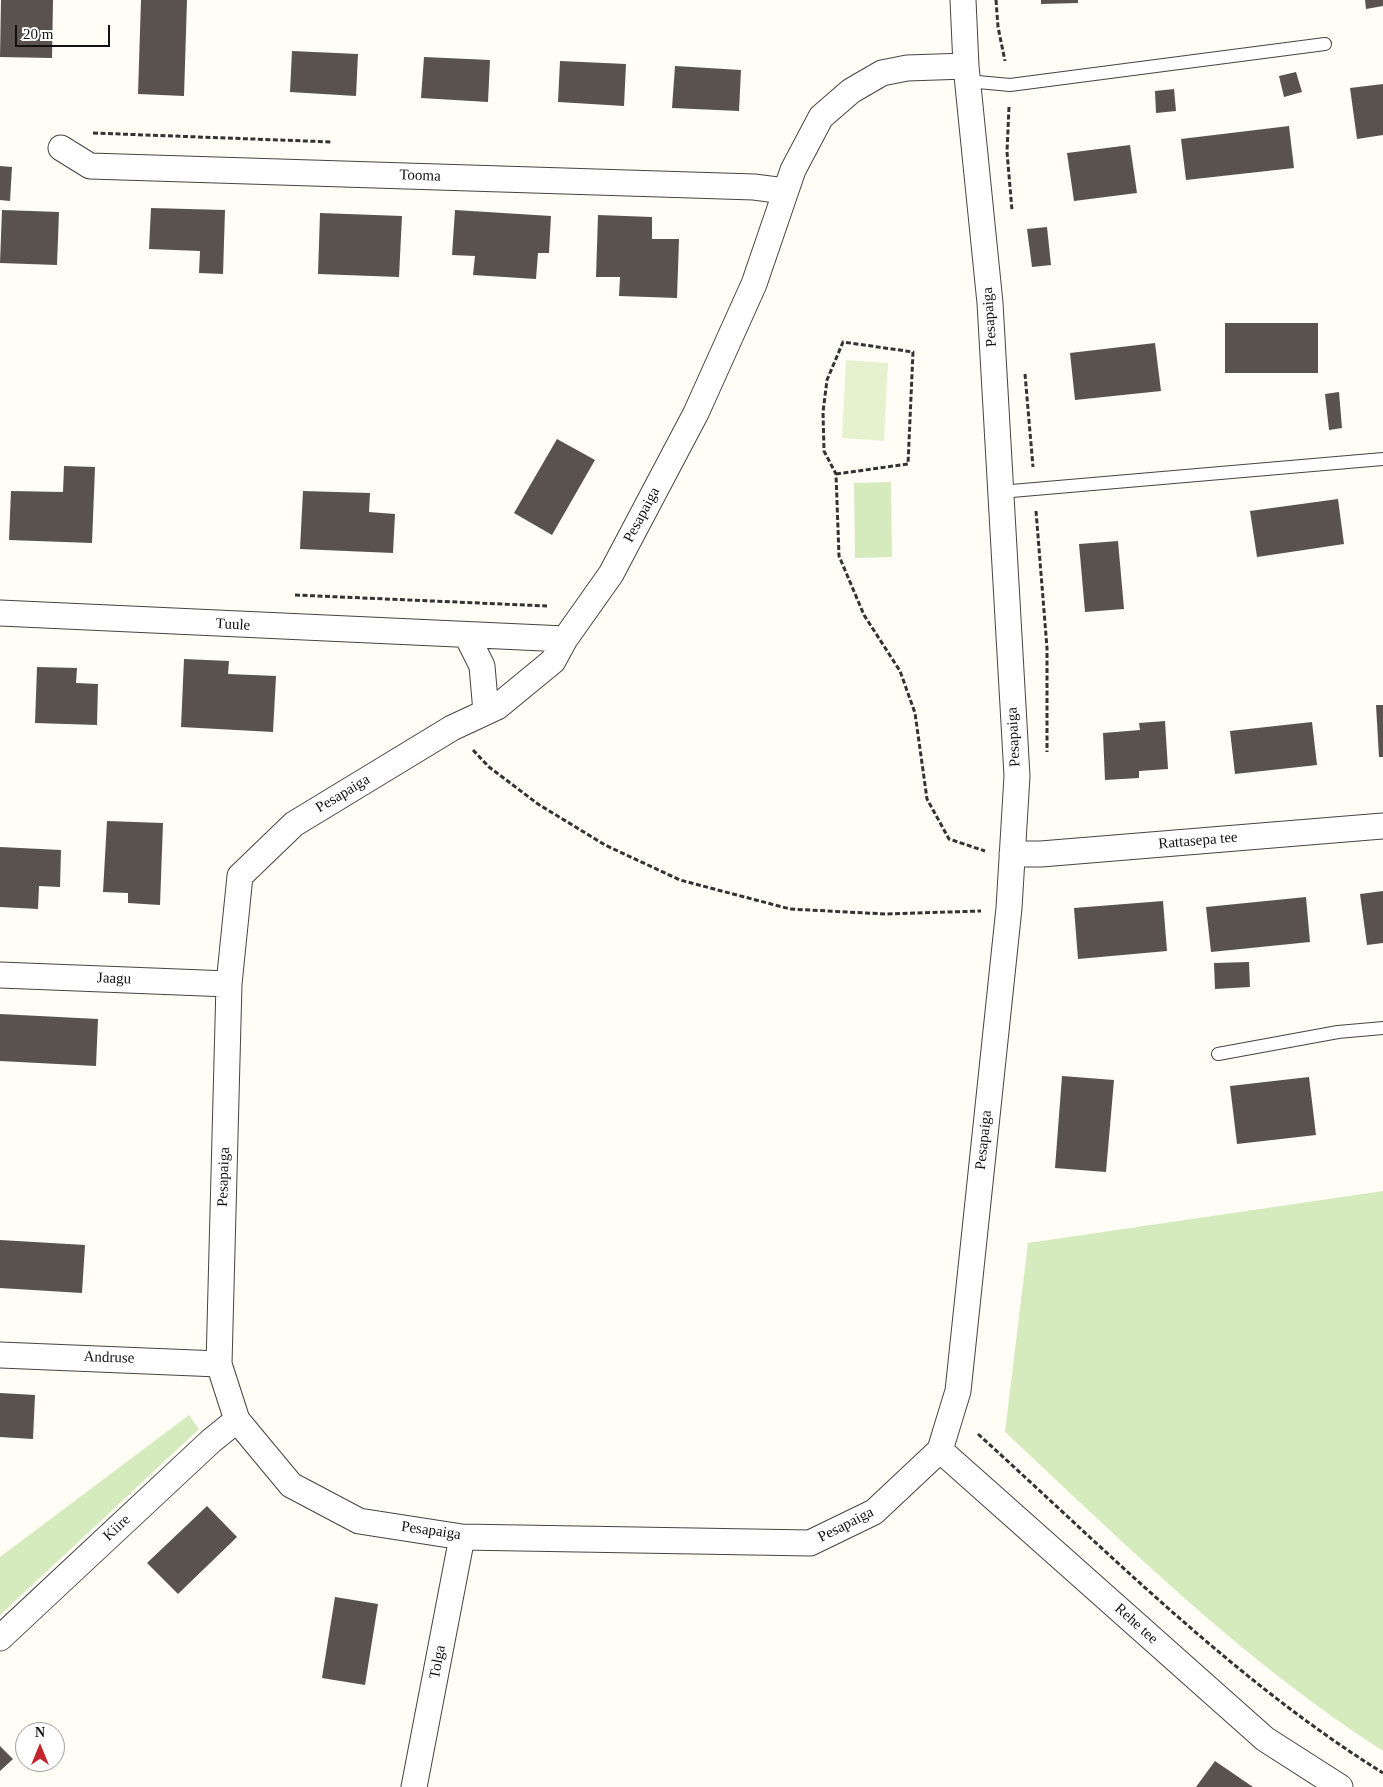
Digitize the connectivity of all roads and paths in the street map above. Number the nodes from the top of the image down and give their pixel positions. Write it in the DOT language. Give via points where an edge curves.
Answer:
graph roads {
  1 [pos="963,0"];
  2 [pos="1325,44"];
  3 [pos="967,73"];
  4 [pos="61,148"];
  5 [pos="785,191"];
  6 [pos="1383,459"];
  7 [pos="836,474"];
  8 [pos="1000,492"];
  9 [pos="0,613"];
  10 [pos="466,636"];
  11 [pos="565,639"];
  12 [pos="486,712"];
  13 [pos="452,728"];
  14 [pos="1383,826"];
  15 [pos="1012,854"];
  16 [pos="1009,908"];
  17 [pos="0,975"];
  18 [pos="229,984"];
  19 [pos="1383,1028"];
  20 [pos="1218,1054"];
  21 [pos="0,1355"];
  22 [pos="218,1364"];
  23 [pos="236,1420"];
  24 [pos="978,1434"];
  25 [pos="940,1450"];
  26 [pos="462,1537"];
  27 [pos="0,1638"];
  28 [pos="1383,1773"];
  29 [pos="414,1787"];
  30 [pos="1340,1787"];
  1 -- 3 [label="street, Pesapaiga"];
  2 -- 3 [label="lane" via="1010,86"];
  3 -- 5 [label="street, Pesapaiga" via="907,68 882,73 851,91 821,117"];
  3 -- 8 [label="street, Pesapaiga" via="990,303"];
  4 -- 5 [label="street, Tooma" via="90,166 754,187"];
  5 -- 11 [label="street, Pesapaiga" via="754,284 696,413 611,574"];
  6 -- 8 [label="lane"];
  7 -- 7 [label="path" via="824,451 823,412 827,380 843,342 913,352 908,464"];
  7 -- 15 [label="path" via="840,556 864,614 900,671 915,713 927,800 949,840 977,850"];
  8 -- 15 [label="street, Pesapaiga" via="1017,776"];
  9 -- 10 [label="street, Tuule"];
  10 -- 11 [label="street, Tuule"];
  10 -- 12 [label="street" via="482,666"];
  11 -- 12 [label="street, Pesapaiga" via="553,661 497,707"];
  12 -- 13 [label="street, Pesapaiga"];
  13 -- 16 [label="path" via="489,767 538,804 604,845 680,880 790,909 886,914"];
  13 -- 18 [label="street, Pesapaiga" via="294,824 240,876"];
  14 -- 15 [label="street, Rattasepa tee"];
  15 -- 16 [label="street, Pesapaiga"];
  16 -- 25 [label="street, Pesapaiga" via="958,1391"];
  17 -- 18 [label="street, Jaagu"];
  18 -- 22 [label="street, Pesapaiga"];
  19 -- 20 [label="lane" via="1338,1032"];
  21 -- 22 [label="street, Andruse"];
  22 -- 23 [label="street, Pesapaiga"];
  23 -- 26 [label="street, Pesapaiga" via="291,1485 359,1521"];
  23 -- 27 [label="street, Kiire"];
  24 -- 28 [label="path" via="1200,1636 1301,1717"];
  25 -- 26 [label="street, Pesapaiga" via="874,1512 810,1543"];
  25 -- 30 [label="street, Rehe tee" via="1265,1739"];
  26 -- 29 [label="street, Tolga"];
}
